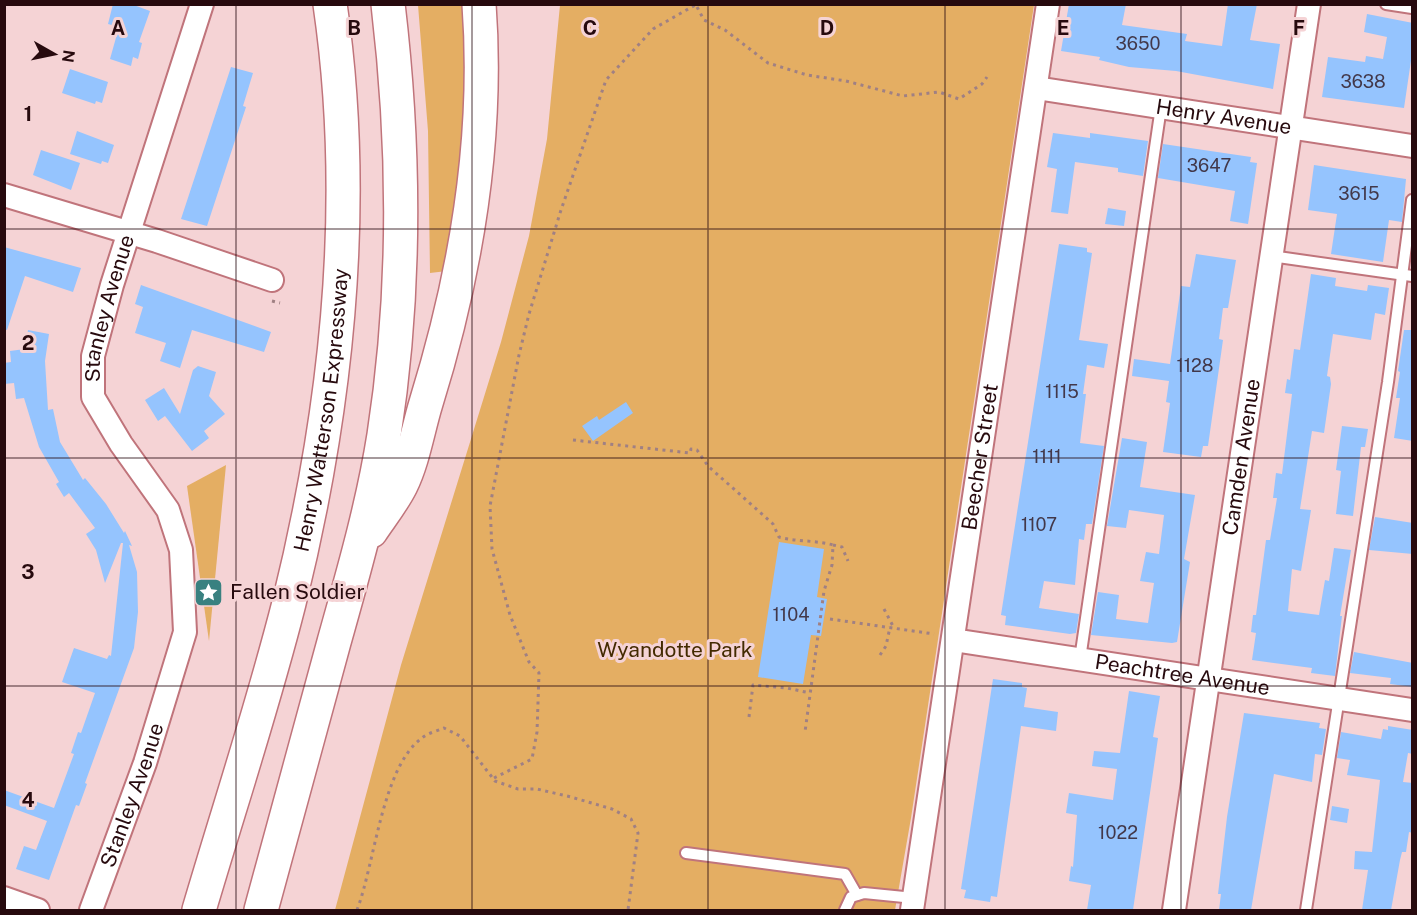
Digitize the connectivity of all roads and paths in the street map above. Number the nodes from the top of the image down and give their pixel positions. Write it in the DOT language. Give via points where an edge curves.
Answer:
graph roads {
  1 [pos="202,4"];
  2 [pos="330,4"];
  3 [pos="388,4"];
  4 [pos="479,4"];
  5 [pos="1048,4"];
  6 [pos="1309,4"];
  7 [pos="1386,4"];
  8 [pos="697,5"];
  9 [pos="1413,8"];
  10 [pos="987,77"];
  11 [pos="1036,88"];
  12 [pos="1161,107"];
  13 [pos="1290,127"];
  14 [pos="1413,146"];
  15 [pos="4,195"];
  16 [pos="1413,201"];
  17 [pos="129,232"];
  18 [pos="1271,256"];
  19 [pos="1408,276"];
  20 [pos="272,279"];
  21 [pos="573,441"];
  22 [pos="833,545"];
  23 [pos="359,550"];
  24 [pos="848,561"];
  25 [pos="884,609"];
  26 [pos="830,619"];
  27 [pos="892,628"];
  28 [pos="953,640"];
  29 [pos="880,655"];
  30 [pos="1080,659"];
  31 [pos="1208,679"];
  32 [pos="810,693"];
  33 [pos="1339,699"];
  34 [pos="1413,710"];
  35 [pos="749,717"];
  36 [pos="805,732"];
  37 [pos="494,778"];
  38 [pos="686,853"];
  39 [pos="857,895"];
  40 [pos="4,898"];
  41 [pos="913,904"];
  42 [pos="38,910"];
  43 [pos="91,910"];
  44 [pos="199,910"];
  45 [pos="261,910"];
  46 [pos="357,910"];
  47 [pos="628,910"];
  48 [pos="845,910"];
  49 [pos="1174,910"];
  50 [pos="1306,910"];
  1 -- 17 [label="street, Stanley Avenue"];
  2 -- 44 [label="highway, Henry Watterson Expressway" via="342,179 342,259 329,399 316,480 288,605"];
  3 -- 23 [label="highway" via="398,99 398,303 384,436"];
  4 -- 23 [label="highway" via="478,155 458,288 440,361 401,484"];
  5 -- 11 [label="street, Beecher Street"];
  6 -- 13 [label="street, Camden Avenue"];
  7 -- 9 [label="lane"];
  8 -- 10 [label="path" via="704,20 725,30 768,63 807,75 903,96 939,92 959,99"];
  8 -- 37 [label="path" via="653,29 606,80 529,314 490,506 490,528 510,615 529,662 539,673 540,698 532,759"];
  11 -- 12 [label="street, Henry Avenue"];
  11 -- 28 [label="street, Beecher Street"];
  12 -- 13 [label="street, Henry Avenue"];
  12 -- 30 [label="lane"];
  13 -- 14 [label="street, Henry Avenue"];
  13 -- 18 [label="street, Camden Avenue"];
  15 -- 17 [label="street"];
  16 -- 19 [label="lane"];
  17 -- 20 [label="street"];
  17 -- 43 [label="street, Stanley Avenue" via="93,356 93,397 168,510 181,550 185,632 145,763"];
  18 -- 19 [label="lane"];
  18 -- 31 [label="street, Camden Avenue"];
  19 -- 33 [label="lane"];
  21 -- 22 [label="path" via="690,453 691,449 697,450 723,480 773,524 779,537"];
  22 -- 24 [label="path" via="842,548"];
  22 -- 32 [label="path"];
  23 -- 45 [label="highway"];
  25 -- 27 [label="path"];
  26 -- 27 [label="path"];
  27 -- 28 [label="path"];
  27 -- 29 [label="path"];
  28 -- 30 [label="street, Peachtree Avenue"];
  28 -- 41 [label="street, Beecher Street"];
  30 -- 31 [label="street, Peachtree Avenue"];
  31 -- 33 [label="street, Peachtree Avenue"];
  31 -- 49 [label="street, Camden Avenue"];
  32 -- 35 [label="path" via="753,685"];
  32 -- 36 [label="path"];
  33 -- 34 [label="street, Peachtree Avenue"];
  33 -- 50 [label="lane"];
  37 -- 46 [label="path" via="460,736 444,728 423,738 404,757 392,783 368,882"];
  37 -- 47 [label="path" via="518,789 537,789 612,809 631,819 638,833"];
  38 -- 39 [label="lane" via="845,874"];
  39 -- 41 [label="lane" via="874,893"];
  39 -- 48 [label="lane" via="851,897"];
  40 -- 42 [label="street"];
}
